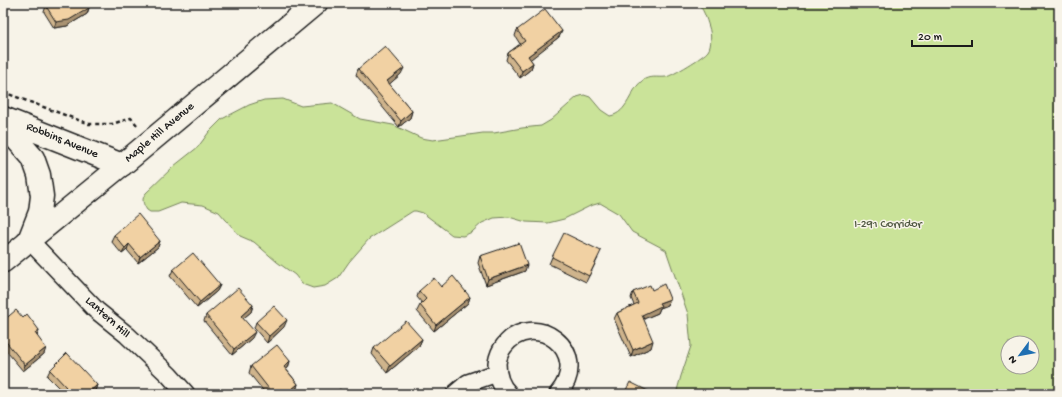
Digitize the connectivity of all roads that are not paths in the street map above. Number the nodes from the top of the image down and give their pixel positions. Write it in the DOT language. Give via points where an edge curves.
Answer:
graph roads {
  1 [pos="316,3"];
  2 [pos="3,118"];
  3 [pos="3,124"];
  4 [pos="122,165"];
  5 [pos="29,240"];
  6 [pos="3,262"];
  7 [pos="497,372"];
  8 [pos="186,394"];
  9 [pos="455,394"];
  10 [pos="509,394"];
  11 [pos="558,394"];
  1 -- 4 [label="main road, Maple Hill Avenue"];
  2 -- 4 [label="main road, Robbins Avenue"];
  3 -- 5 [label="main road" via="33,158 39,175 42,196 40,212"];
  4 -- 5 [label="street, Maple Hill Avenue"];
  5 -- 6 [label="street, Maple Hill Avenue"];
  5 -- 8 [label="street, Lantern Hill" via="96,310 127,335"];
  7 -- 9 [label="street" via="468,383"];
  7 -- 10 [label="street" via="500,383"];
  7 -- 11 [label="street" via="497,361 508,341 517,335 540,332 550,336 566,352 569,374"];
}
